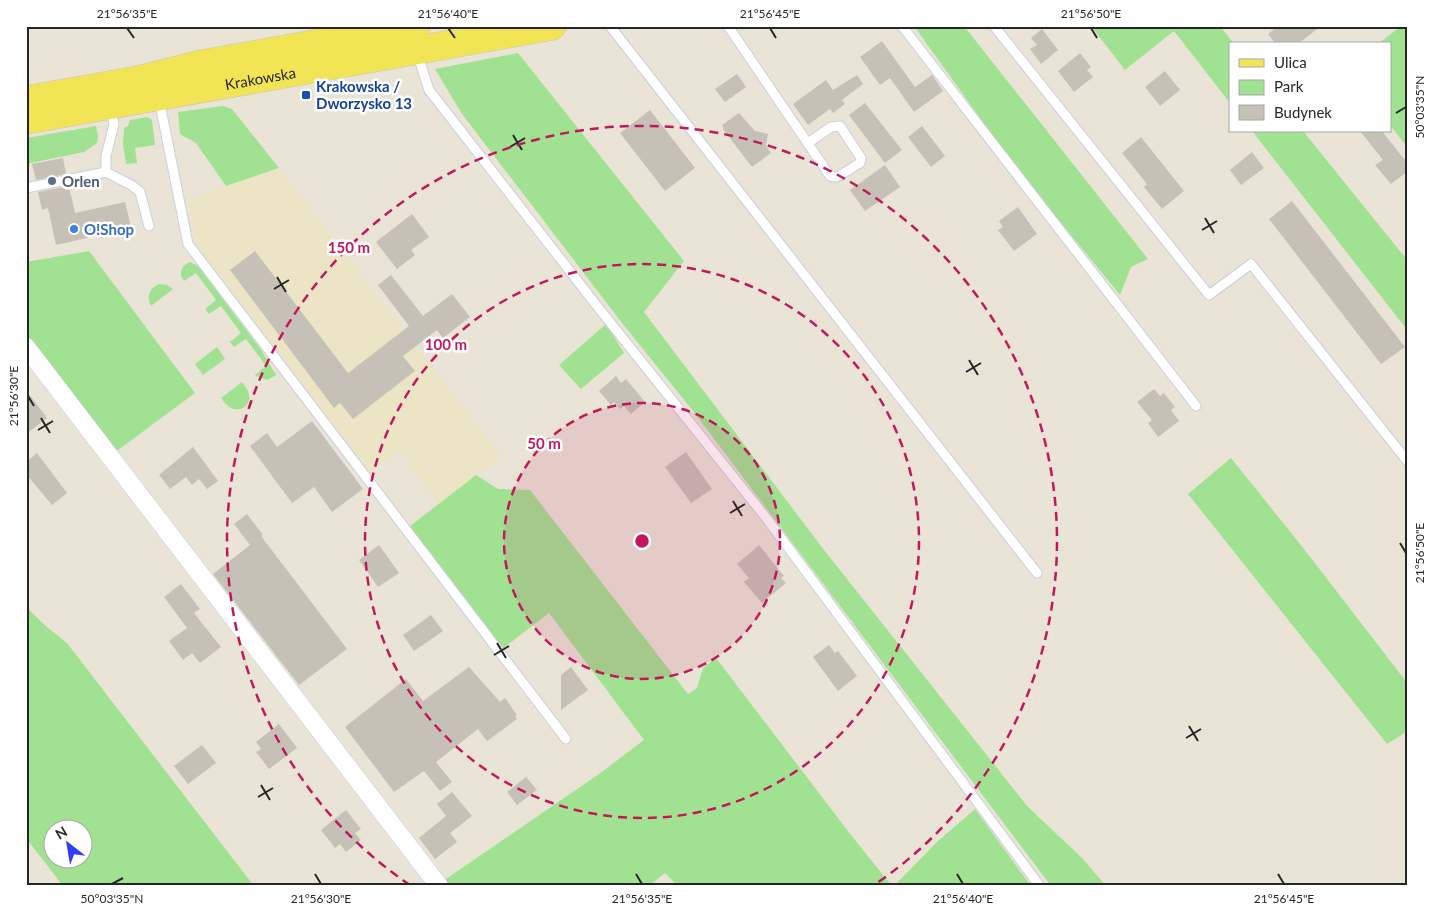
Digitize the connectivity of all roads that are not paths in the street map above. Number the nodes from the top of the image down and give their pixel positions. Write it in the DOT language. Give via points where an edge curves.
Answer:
graph roads {
  1 [pos="552,26"];
  2 [pos="610,26"];
  3 [pos="728,26"];
  4 [pos="902,26"];
  5 [pos="994,26"];
  6 [pos="405,37"];
  7 [pos="71,93"];
  8 [pos="159,96"];
  9 [pos="26,100"];
  10 [pos="110,105"];
  11 [pos="26,120"];
  12 [pos="808,143"];
  13 [pos="106,172"];
  14 [pos="26,188"];
  15 [pos="149,226"];
  16 [pos="26,347"];
  17 [pos="1196,406"];
  18 [pos="1408,462"];
  19 [pos="1036,573"];
  20 [pos="566,739"];
  21 [pos="1039,885"];
  22 [pos="439,886"];
  1 -- 6 [label="main road, Krakowska"];
  2 -- 19 [label="lane"];
  3 -- 12 [label="lane"];
  4 -- 17 [label="lane"];
  5 -- 18 [label="lane" via="1209,295 1251,264"];
  6 -- 7 [label="main road, Krakowska" via="202,64"];
  6 -- 8 [label="main road, Krakowska"];
  6 -- 21 [label="lane" via="429,90 767,519"];
  7 -- 9 [label="main road, Krakowska"];
  7 -- 10 [label="lane"];
  8 -- 10 [label="main road, Krakowska"];
  8 -- 20 [label="lane" via="188,244"];
  10 -- 11 [label="main road, Krakowska"];
  10 -- 13 [label="lane" via="114,124 106,156"];
  12 -- 12 [label="lane" via="830,176 839,176 860,163 861,158 840,126 831,127"];
  13 -- 14 [label="lane"];
  13 -- 15 [label="lane" via="140,192"];
  16 -- 22 [label="street"];
}
